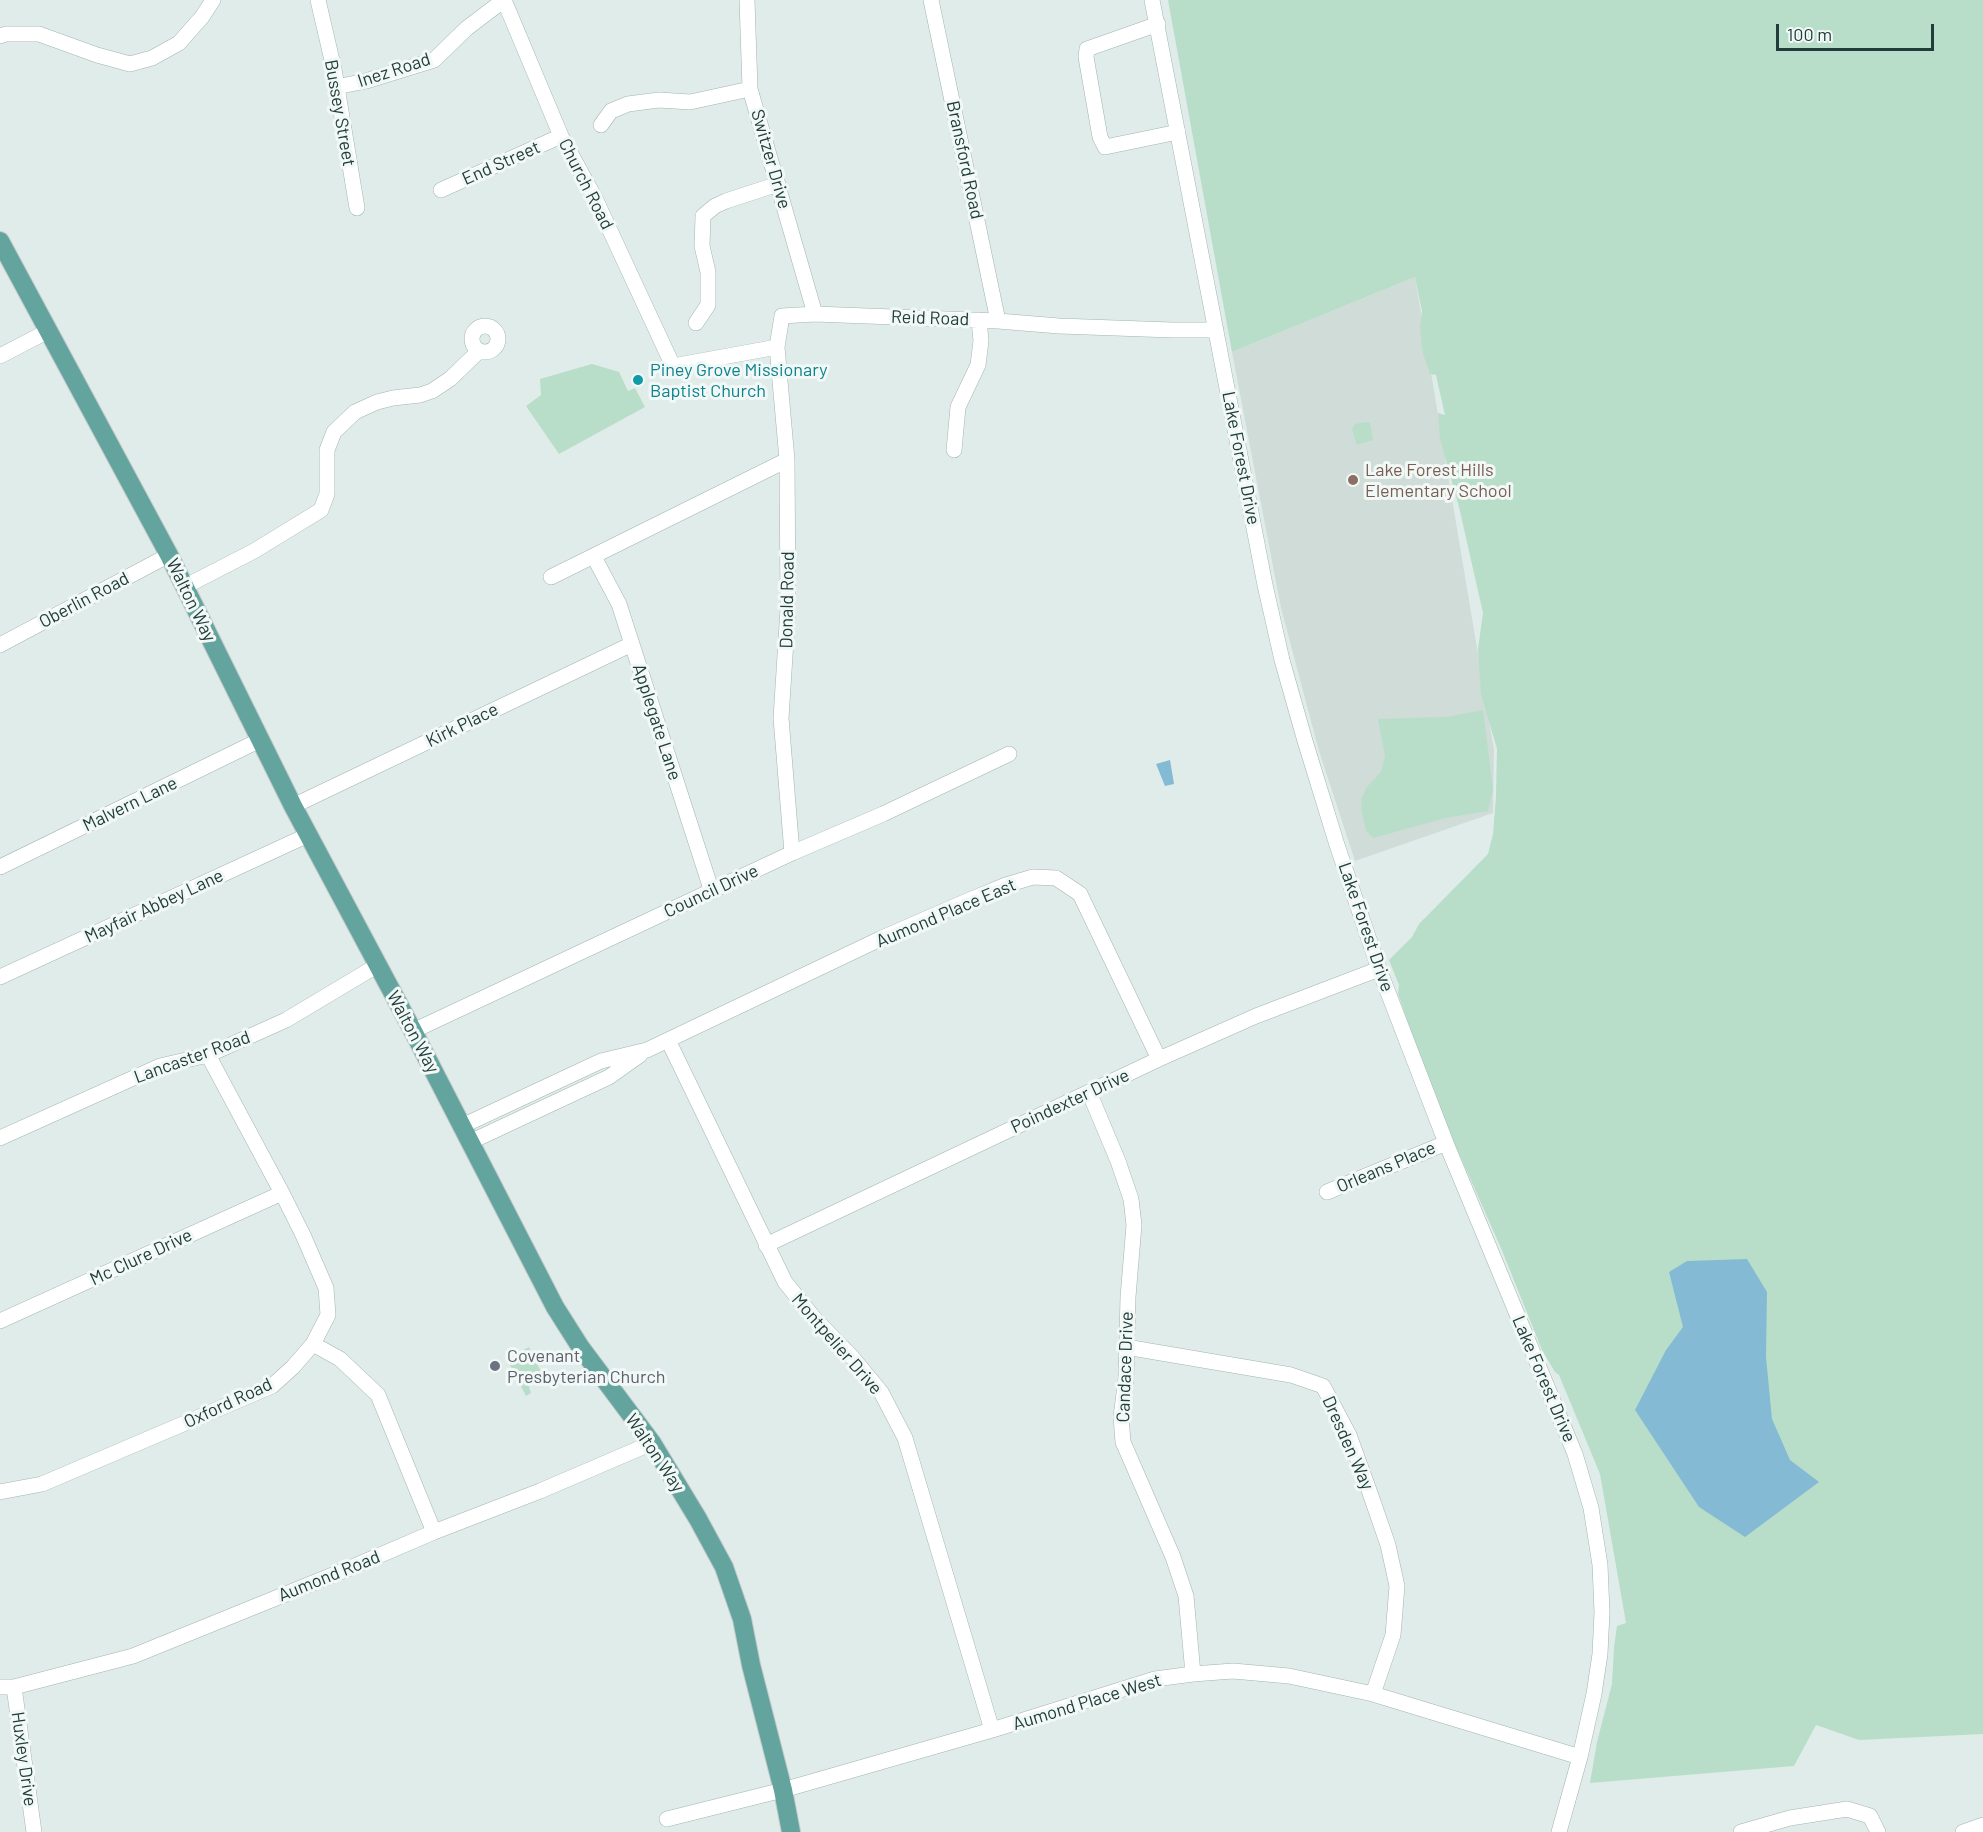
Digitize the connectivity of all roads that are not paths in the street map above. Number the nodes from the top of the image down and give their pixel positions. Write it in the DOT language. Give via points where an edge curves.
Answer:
graph roads {
  1 [pos="213,0"];
  2 [pos="318,0"];
  3 [pos="504,0"];
  4 [pos="747,0"];
  5 [pos="931,0"];
  6 [pos="1152,0"];
  7 [pos="1158,24"];
  8 [pos="0,36"];
  9 [pos="336,87"];
  10 [pos="750,89"];
  11 [pos="601,125"];
  12 [pos="1178,132"];
  13 [pos="561,136"];
  14 [pos="778,184"];
  15 [pos="441,190"];
  16 [pos="357,208"];
  17 [pos="0,241"];
  18 [pos="815,314"];
  19 [pos="980,320"];
  20 [pos="998,321"];
  21 [pos="696,323"];
  22 [pos="1216,330"];
  23 [pos="48,331"];
  24 [pos="777,347"];
  25 [pos="479,351"];
  26 [pos="0,356"];
  27 [pos="954,450"];
  28 [pos="787,460"];
  29 [pos="169,555"];
  30 [pos="594,557"];
  31 [pos="551,577"];
  32 [pos="184,587"];
  33 [pos="632,644"];
  34 [pos="0,645"];
  35 [pos="260,740"];
  36 [pos="1009,753"];
  37 [pos="293,806"];
  38 [pos="308,835"];
  39 [pos="792,853"];
  40 [pos="0,867"];
  41 [pos="712,892"];
  42 [pos="378,965"];
  43 [pos="1379,969"];
  44 [pos="0,977"];
  45 [pos="413,1030"];
  46 [pos="669,1040"];
  47 [pos="208,1055"];
  48 [pos="1159,1059"];
  49 [pos="1089,1092"];
  50 [pos="466,1134"];
  51 [pos="0,1138"];
  52 [pos="1446,1143"];
  53 [pos="282,1192"];
  54 [pos="1327,1192"];
  55 [pos="766,1245"];
  56 [pos="0,1321"];
  57 [pos="313,1344"];
  58 [pos="1126,1347"];
  59 [pos="652,1443"];
  60 [pos="0,1491"];
  61 [pos="434,1532"];
  62 [pos="1193,1674"];
  63 [pos="7,1687"];
  64 [pos="1373,1694"];
  65 [pos="992,1730"];
  66 [pos="1580,1757"];
  67 [pos="783,1790"];
  68 [pos="667,1819"];
  69 [pos="1983,1825"];
  70 [pos="34,1832"];
  71 [pos="791,1832"];
  72 [pos="1559,1832"];
  73 [pos="1741,1832"];
  74 [pos="1878,1832"];
  75 [pos="1963,1832"];
  1 -- 8 [label="street" via="179,43 152,58 130,64 39,34"];
  2 -- 9 [label="street, Bussey Street"];
  3 -- 9 [label="street, Inez Road" via="434,60"];
  3 -- 13 [label="street, Church Road"];
  4 -- 10 [label="street, Switzer Drive"];
  5 -- 20 [label="street, Bransford Road"];
  6 -- 7 [label="street, Lake Forest Drive"];
  7 -- 12 [label="street, Lake Forest Drive"];
  7 -- 12 [label="street" via="1087,49 1100,137 1105,147"];
  9 -- 16 [label="street, Bussey Street"];
  10 -- 11 [label="street" via="690,102 628,104 611,111"];
  10 -- 14 [label="street, Switzer Drive"];
  12 -- 22 [label="street, Lake Forest Drive"];
  13 -- 15 [label="street, End Street"];
  13 -- 24 [label="street, Church Road" via="594,196 673,366"];
  14 -- 18 [label="street, Switzer Drive"];
  14 -- 21 [label="street" via="726,201 703,216 708,305"];
  17 -- 23 [label="main road, Walton Way"];
  18 -- 19 [label="street, Reid Road"];
  18 -- 24 [label="street, Reid Road" via="782,316"];
  19 -- 20 [label="street, Reid Road"];
  19 -- 27 [label="street" via="978,365 958,407"];
  20 -- 22 [label="street, Reid Road"];
  22 -- 43 [label="street, Lake Forest Drive" via="1282,660 1320,792"];
  23 -- 26 [label="street"];
  23 -- 29 [label="main road, Walton Way"];
  24 -- 28 [label="street, Donald Road"];
  25 -- 32 [label="street" via="450,379 432,390 377,402 356,412 334,432 327,450 327,494 321,510"];
  28 -- 30 [label="street"];
  28 -- 39 [label="street, Donald Road" via="788,609 781,717"];
  29 -- 32 [label="main road, Walton Way"];
  29 -- 34 [label="street, Oberlin Road"];
  30 -- 31 [label="street"];
  30 -- 33 [label="street, Applegate Lane" via="619,604"];
  32 -- 35 [label="main road, Walton Way"];
  33 -- 37 [label="street, Kirk Place"];
  33 -- 41 [label="street, Applegate Lane"];
  35 -- 37 [label="main road, Walton Way"];
  35 -- 40 [label="street, Malvern Lane"];
  36 -- 39 [label="street, Council Drive"];
  37 -- 38 [label="main road, Walton Way"];
  38 -- 42 [label="main road, Walton Way"];
  38 -- 44 [label="street, Mayfair Abbey Lane"];
  39 -- 41 [label="street, Council Drive"];
  41 -- 45 [label="street, Council Drive"];
  42 -- 45 [label="main road, Walton Way"];
  42 -- 47 [label="street, Lancaster Road" via="285,1020"];
  43 -- 48 [label="street, Poindexter Drive" via="1256,1016"];
  43 -- 52 [label="street, Lake Forest Drive"];
  45 -- 50 [label="main road, Walton Way"];
  46 -- 48 [label="street, Aumond Place East" via="882,938 1033,877 1056,878 1080,894"];
  46 -- 50 [label="street, Aumond Place East" via="647,1050 601,1061"];
  46 -- 55 [label="street, Montpelier Drive"];
  47 -- 51 [label="street, Lancaster Road" via="160,1066"];
  47 -- 53 [label="street, Oxford Road"];
  48 -- 49 [label="street, Poindexter Drive"];
  49 -- 55 [label="street, Poindexter Drive"];
  49 -- 58 [label="street, Candace Drive" via="1131,1199 1134,1226"];
  50 -- 59 [label="main road, Walton Way" via="555,1307"];
  52 -- 54 [label="street, Orleans Place"];
  52 -- 66 [label="street, Lake Forest Drive" via="1575,1454 1591,1508 1600,1564 1602,1612 1597,1674"];
  53 -- 56 [label="street, Mc Clure Drive"];
  53 -- 57 [label="street, Oxford Road" via="326,1288 328,1315"];
  55 -- 65 [label="street, Montpelier Drive" via="784,1282 881,1392 905,1438"];
  57 -- 60 [label="street, Oxford Road" via="272,1386 42,1484"];
  57 -- 61 [label="street" via="340,1359 378,1395"];
  58 -- 62 [label="street, Candace Drive" via="1121,1416 1124,1442 1186,1596"];
  58 -- 64 [label="street, Dresden Way" via="1291,1375 1323,1386 1349,1436 1388,1545 1397,1586 1394,1635"];
  59 -- 61 [label="street, Aumond Road"];
  59 -- 67 [label="main road, Walton Way" via="724,1567 742,1619"];
  61 -- 63 [label="street, Aumond Road" via="133,1656"];
  62 -- 64 [label="street, Aumond Place West" via="1233,1671 1289,1676"];
  62 -- 65 [label="street, Aumond Place West" via="1155,1679"];
  63 -- 70 [label="street, Huxley Drive"];
  64 -- 66 [label="street, Aumond Place West"];
  65 -- 67 [label="street, Aumond Place West"];
  66 -- 72 [label="street, Lake Forest Drive"];
  67 -- 68 [label="street, Aumond Place West"];
  67 -- 71 [label="main road, Walton Way"];
  69 -- 75 [label="street"];
  73 -- 74 [label="street" via="1790,1818 1847,1809 1870,1816"];
}
